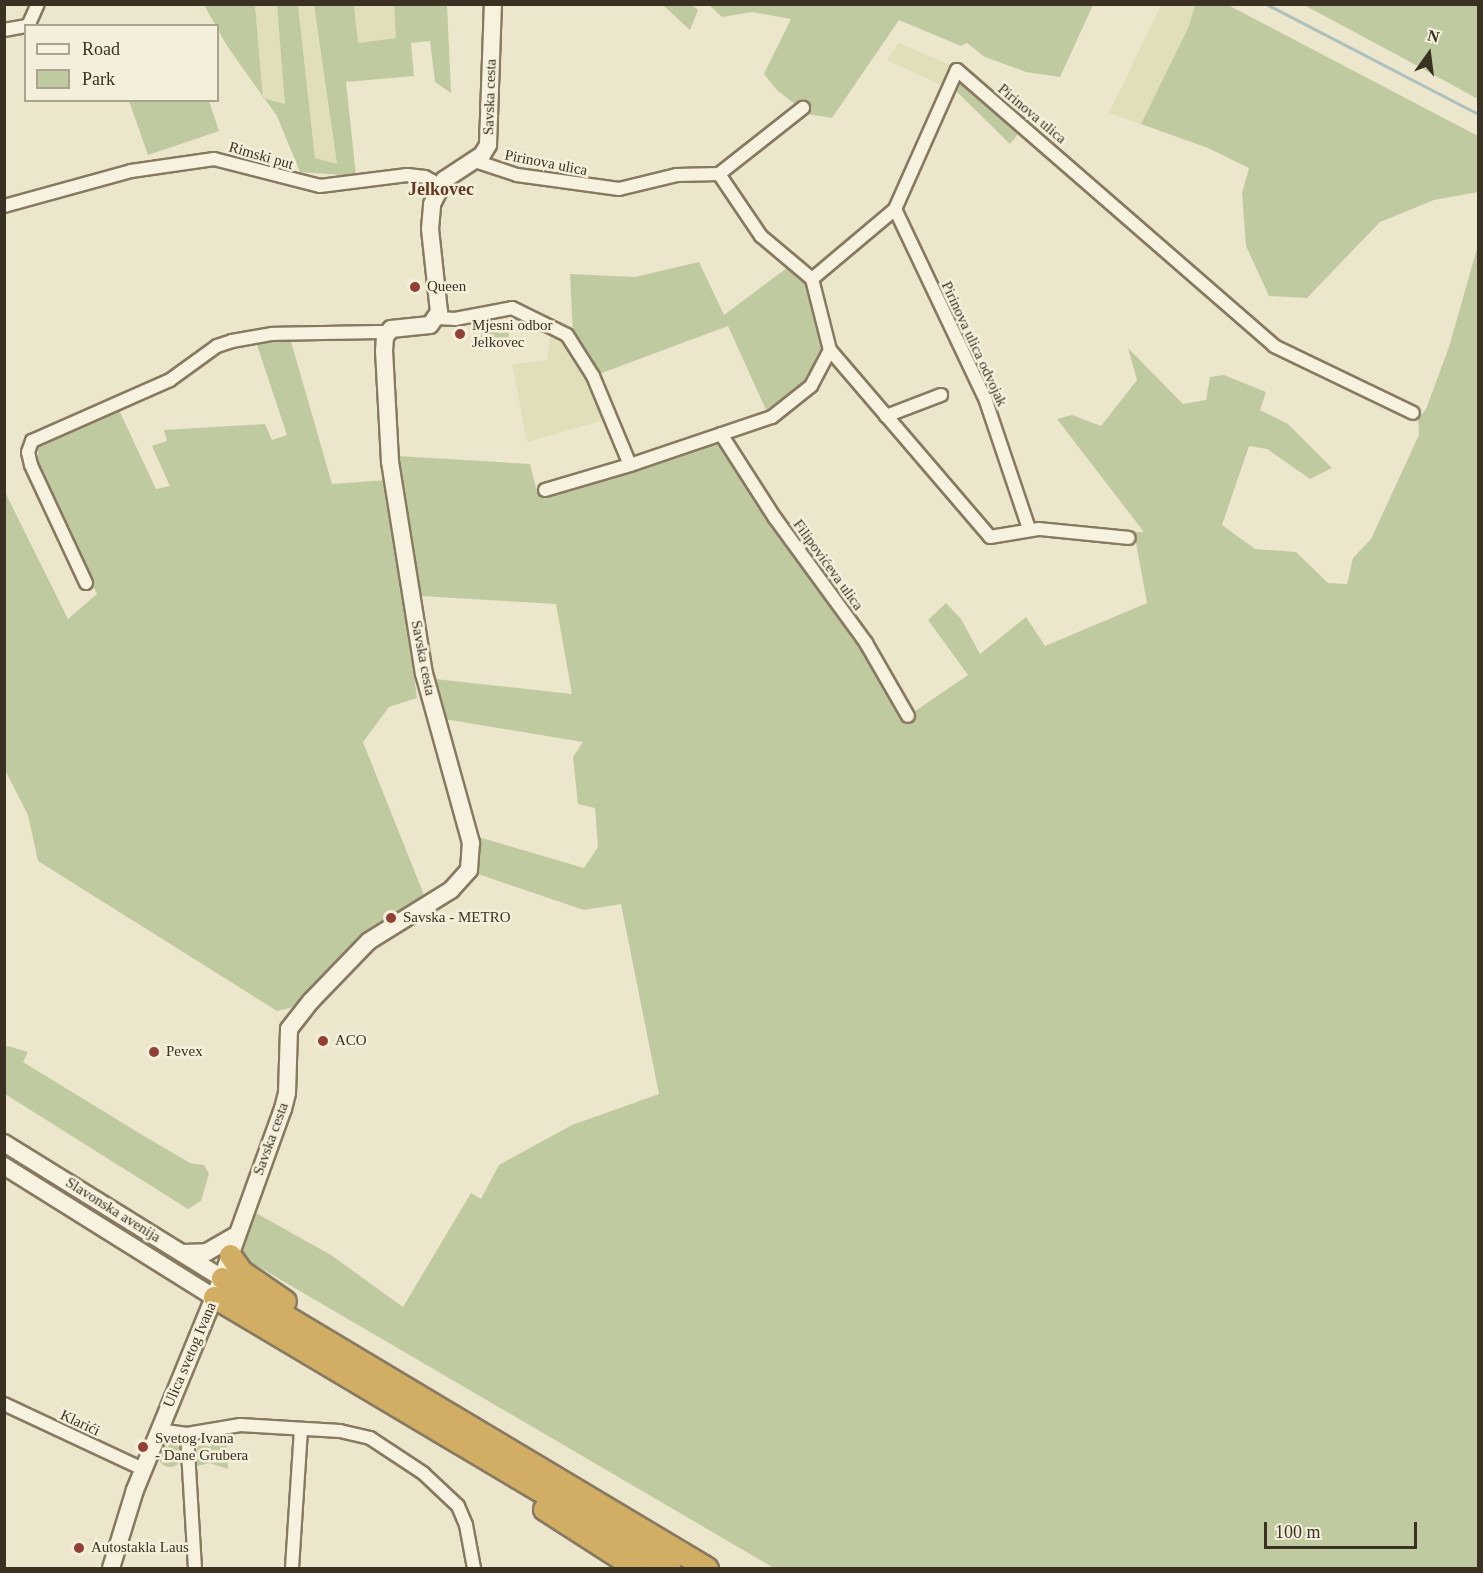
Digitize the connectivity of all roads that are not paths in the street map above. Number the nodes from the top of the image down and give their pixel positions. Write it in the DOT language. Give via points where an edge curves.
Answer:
graph roads {
  1 [pos="38,4"];
  2 [pos="493,4"];
  3 [pos="26,24"];
  4 [pos="24,27"];
  5 [pos="4,30"];
  6 [pos="803,108"];
  7 [pos="475,161"];
  8 [pos="719,174"];
  9 [pos="440,185"];
  10 [pos="4,206"];
  11 [pos="895,209"];
  12 [pos="812,279"];
  13 [pos="437,318"];
  14 [pos="388,333"];
  15 [pos="830,350"];
  16 [pos="941,395"];
  17 [pos="1413,413"];
  18 [pos="886,417"];
  19 [pos="721,434"];
  20 [pos="630,465"];
  21 [pos="545,490"];
  22 [pos="1029,529"];
  23 [pos="1129,538"];
  24 [pos="86,583"];
  25 [pos="908,716"];
  26 [pos="4,1143"];
  27 [pos="4,1166"];
  28 [pos="234,1245"];
  29 [pos="182,1254"];
  30 [pos="222,1278"];
  31 [pos="214,1298"];
  32 [pos="313,1333"];
  33 [pos="4,1404"];
  34 [pos="301,1429"];
  35 [pos="158,1430"];
  36 [pos="187,1434"];
  37 [pos="472,1451"];
  38 [pos="143,1469"];
  39 [pos="111,1569"];
  40 [pos="195,1569"];
  41 [pos="292,1569"];
  42 [pos="474,1569"];
  43 [pos="636,1569"];
  44 [pos="670,1569"];
  45 [pos="707,1569"];
  1 -- 3 [label="street"];
  2 -- 7 [label="street, Savska cesta" via="491,132 488,145"];
  4 -- 5 [label="street"];
  6 -- 8 [label="street"];
  7 -- 8 [label="street, Pirinova ulica" via="517,175 619,189 677,175"];
  7 -- 9 [label="street, Savska cesta"];
  8 -- 12 [label="street" via="761,236"];
  9 -- 10 [label="street, Rimski put" via="425,177 407,175 320,186 214,159 131,171"];
  9 -- 13 [label="street" via="431,213"];
  11 -- 12 [label="street, Pirinova ulica"];
  11 -- 17 [label="street, Pirinova ulica" via="957,70 1274,346"];
  11 -- 22 [label="street, Pirinova ulica odvojak" via="986,401"];
  12 -- 15 [label="street"];
  13 -- 14 [label="street" via="426,326 396,327"];
  13 -- 20 [label="street" via="455,319 512,308 575,341"];
  14 -- 24 [label="street" via="272,334 232,341 217,346 170,380 32,441 28,452 31,465"];
  14 -- 28 [label="street, Savska cesta" via="384,351 390,461 424,674 471,843 471,861 466,876 451,890 376,936 348,959 289,1029 287,1093"];
  15 -- 18 [label="street"];
  15 -- 19 [label="street" via="822,370 793,404 772,417"];
  16 -- 18 [label="street"];
  18 -- 22 [label="street" via="990,537"];
  19 -- 20 [label="street"];
  19 -- 25 [label="street, Filipovićeva ulica" via="866,643"];
  20 -- 21 [label="street"];
  22 -- 23 [label="street"];
  26 -- 29 [label="street, Slavonska avenija"];
  27 -- 31 [label="street, Slavonska avenija"];
  28 -- 29 [label="street"];
  28 -- 30 [label="street, Savska cesta"];
  28 -- 32 [label="highway" via="241,1271 292,1306"];
  29 -- 30 [label="street, Slavonska avenija"];
  30 -- 31 [label="street, Ulica svetog Ivana"];
  30 -- 32 [label="highway"];
  31 -- 35 [label="street, Ulica svetog Ivana"];
  31 -- 37 [label="highway"];
  32 -- 45 [label="highway"];
  33 -- 38 [label="street, Klarići"];
  34 -- 36 [label="street" via="240,1425"];
  34 -- 41 [label="street"];
  34 -- 42 [label="street" via="356,1433 370,1438 441,1487 463,1515"];
  35 -- 36 [label="street"];
  35 -- 38 [label="street, Ulica svetog Ivana"];
  36 -- 40 [label="street"];
  37 -- 43 [label="highway" via="486,1470"];
  37 -- 44 [label="highway"];
  38 -- 39 [label="street, Ulica svetog Ivana"];
}
